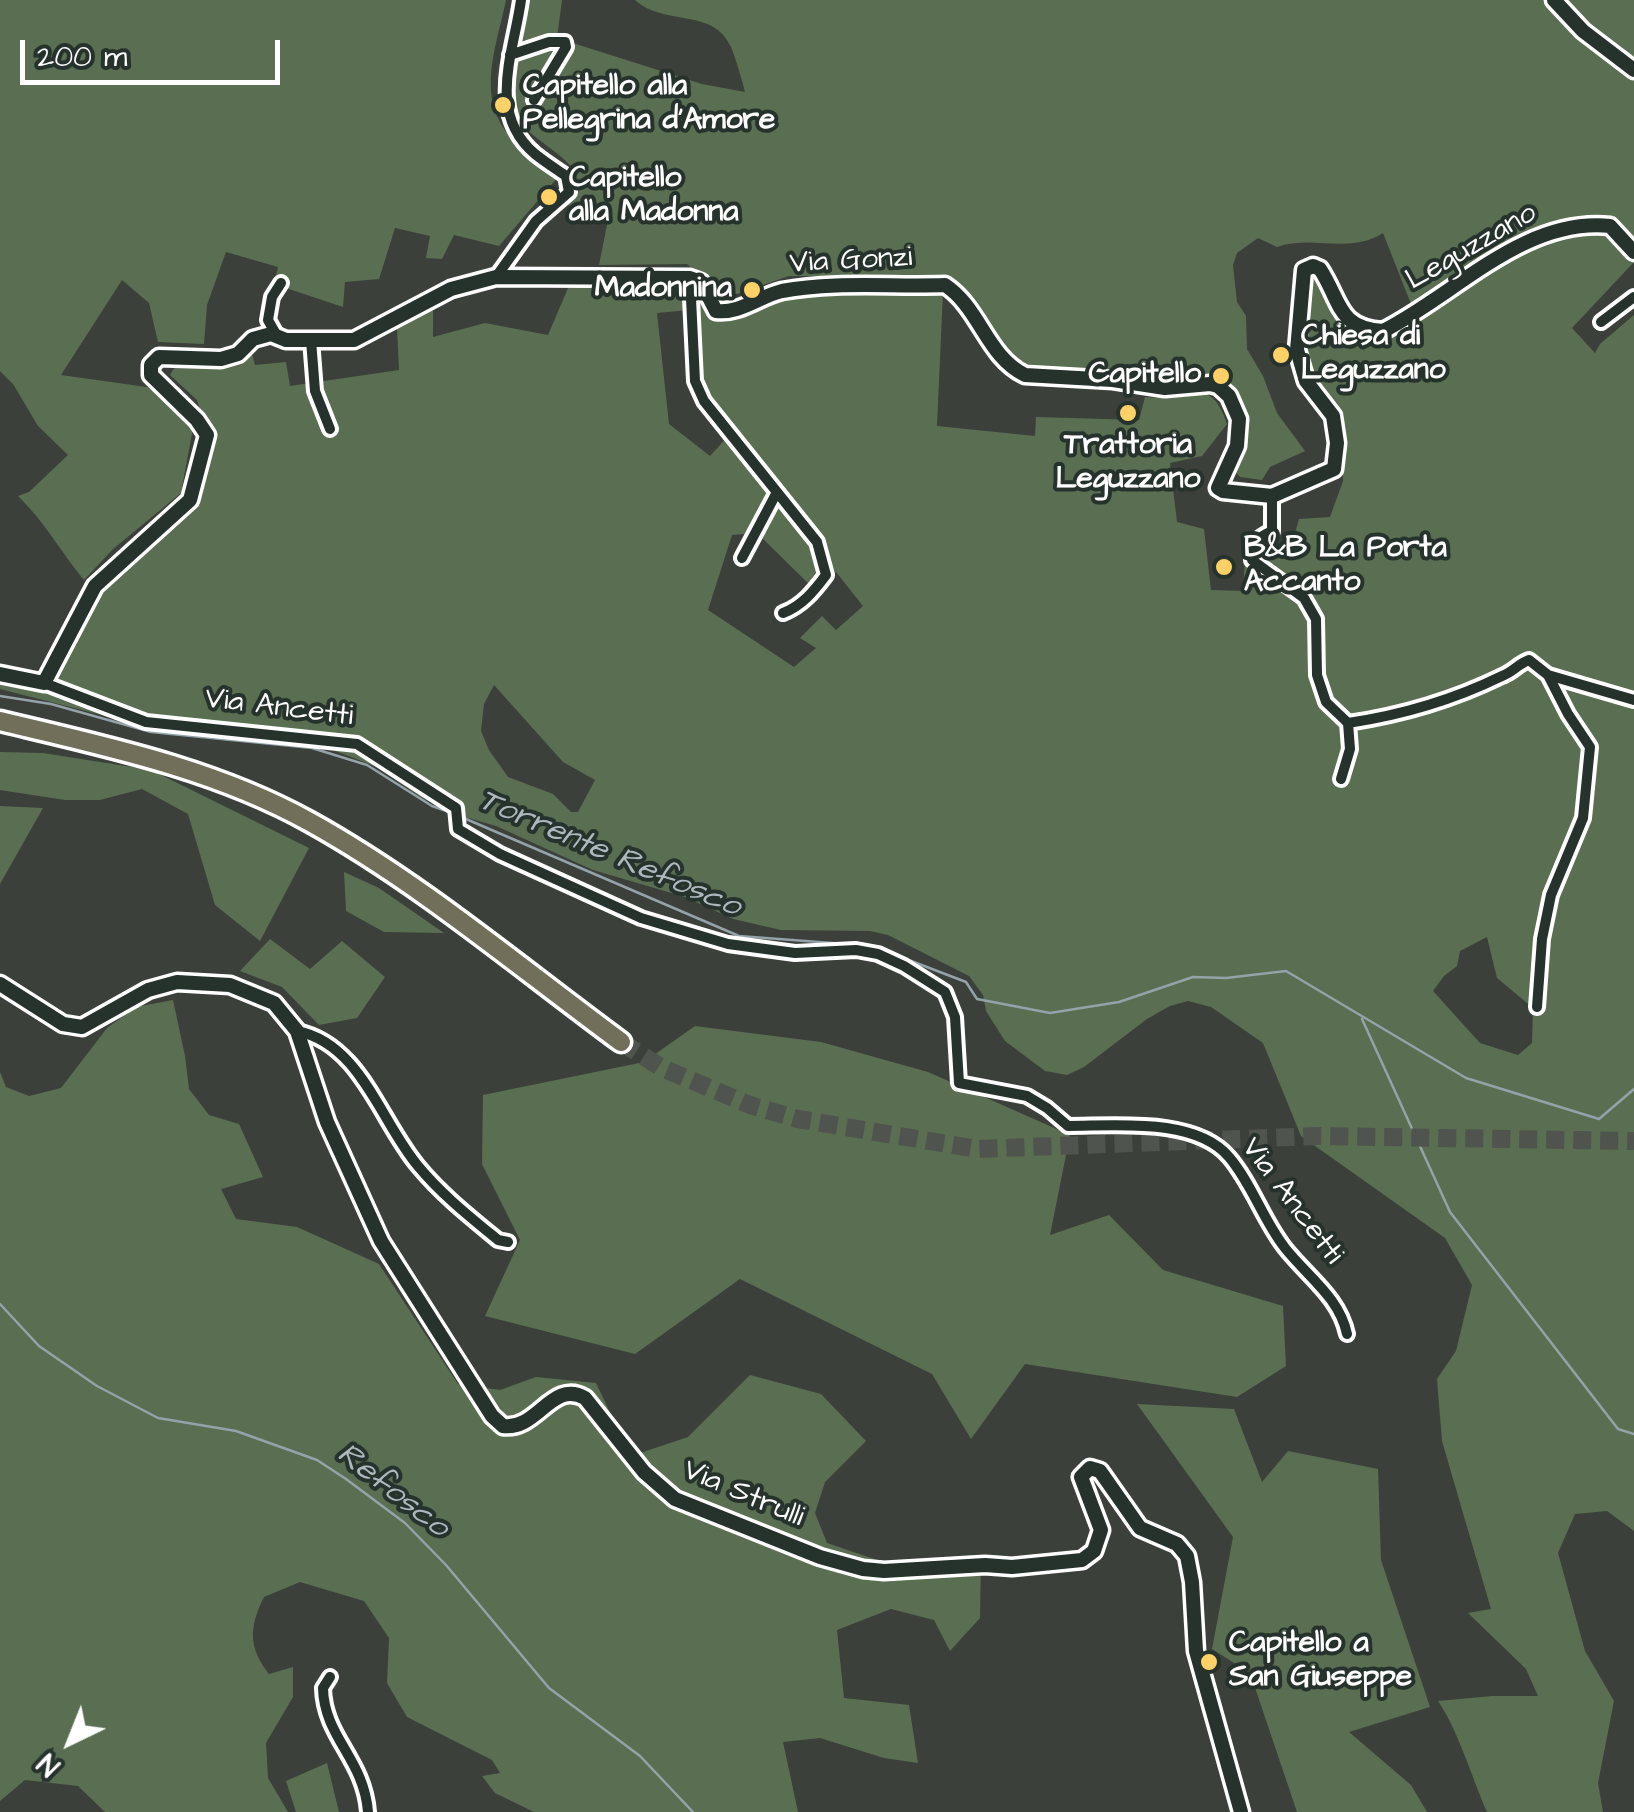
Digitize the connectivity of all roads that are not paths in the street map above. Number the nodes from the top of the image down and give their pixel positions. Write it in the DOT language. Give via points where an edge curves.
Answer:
graph roads {
  1 [pos="521,0"];
  2 [pos="1554,0"];
  3 [pos="510,55"];
  4 [pos="1634,70"];
  5 [pos="534,100"];
  6 [pos="1634,252"];
  7 [pos="1304,270"];
  8 [pos="496,276"];
  9 [pos="690,278"];
  10 [pos="282,283"];
  11 [pos="1634,298"];
  12 [pos="1601,322"];
  13 [pos="279,337"];
  14 [pos="311,340"];
  15 [pos="330,429"];
  16 [pos="777,492"];
  17 [pos="1272,496"];
  18 [pos="742,558"];
  19 [pos="783,613"];
  20 [pos="0,674"];
  21 [pos="1548,675"];
  22 [pos="44,684"];
  23 [pos="1634,700"];
  24 [pos="0,721"];
  25 [pos="1348,723"];
  26 [pos="1340,779"];
  27 [pos="0,984"];
  28 [pos="1538,1007"];
  29 [pos="297,1031"];
  30 [pos="620,1042"];
  31 [pos="508,1242"];
  32 [pos="1347,1334"];
  33 [pos="330,1677"];
  34 [pos="368,1812"];
  35 [pos="1241,1812"];
  1 -- 3 [label="street"];
  2 -- 4 [label="street"];
  3 -- 5 [label="street" via="564,42"];
  3 -- 8 [label="street" via="509,115 520,137 570,186"];
  6 -- 7 [label="street, Leguzzano" via="1610,226 1583,223 1540,236 1382,331 1348,320 1320,269"];
  7 -- 17 [label="street, Via Gonzi" via="1298,354 1306,380 1332,416 1334,469"];
  8 -- 9 [label="street"];
  8 -- 14 [label="street" via="451,289 354,340"];
  9 -- 16 [label="street" via="695,381"];
  9 -- 17 [label="street, Via Gonzi" via="701,282 716,311 726,312 806,288 945,285 968,306 998,354 1024,375 1218,386 1239,419 1218,488"];
  10 -- 13 [label="street" via="268,320"];
  11 -- 12 [label="street"];
  13 -- 14 [label="street"];
  13 -- 22 [label="street" via="254,339 221,359 159,357 151,365 151,375 207,435 190,500 95,586"];
  14 -- 15 [label="street" via="316,391"];
  16 -- 18 [label="street"];
  16 -- 19 [label="street" via="818,542 826,575"];
  17 -- 25 [label="street" via="1272,531 1257,538 1252,560 1304,598 1316,619 1316,675 1326,702"];
  20 -- 22 [label="street, Via Ancetti"];
  21 -- 23 [label="street"];
  21 -- 25 [label="street" via="1530,660 1434,705"];
  21 -- 28 [label="street" via="1590,747 1583,818 1551,895 1542,939"];
  22 -- 32 [label="street, Via Ancetti" via="146,722 357,744 456,808 458,829 613,907 728,944 795,953 856,950 904,966 946,992 955,1017 959,1083 1027,1096 1068,1126 1159,1126 1200,1136 1227,1154 1284,1247 1342,1312"];
  24 -- 30 [label="highway" via="185,769 308,820 404,882"];
  25 -- 26 [label="street" via="1350,749"];
  27 -- 29 [label="street" via="63,1024 82,1027 148,990 178,982 230,985 274,1002"];
  29 -- 31 [label="street" via="322,1037 357,1070 418,1167"];
  29 -- 35 [label="street, Via Strulli" via="327,1122 380,1241 503,1426 524,1424 558,1396 578,1394 675,1499 849,1567 884,1571 1082,1560 1094,1551 1101,1530 1080,1480 1095,1468 1140,1528 1177,1544 1187,1556 1196,1651"];
  33 -- 34 [label="street" via="323,1688 326,1714 360,1771"];
}
